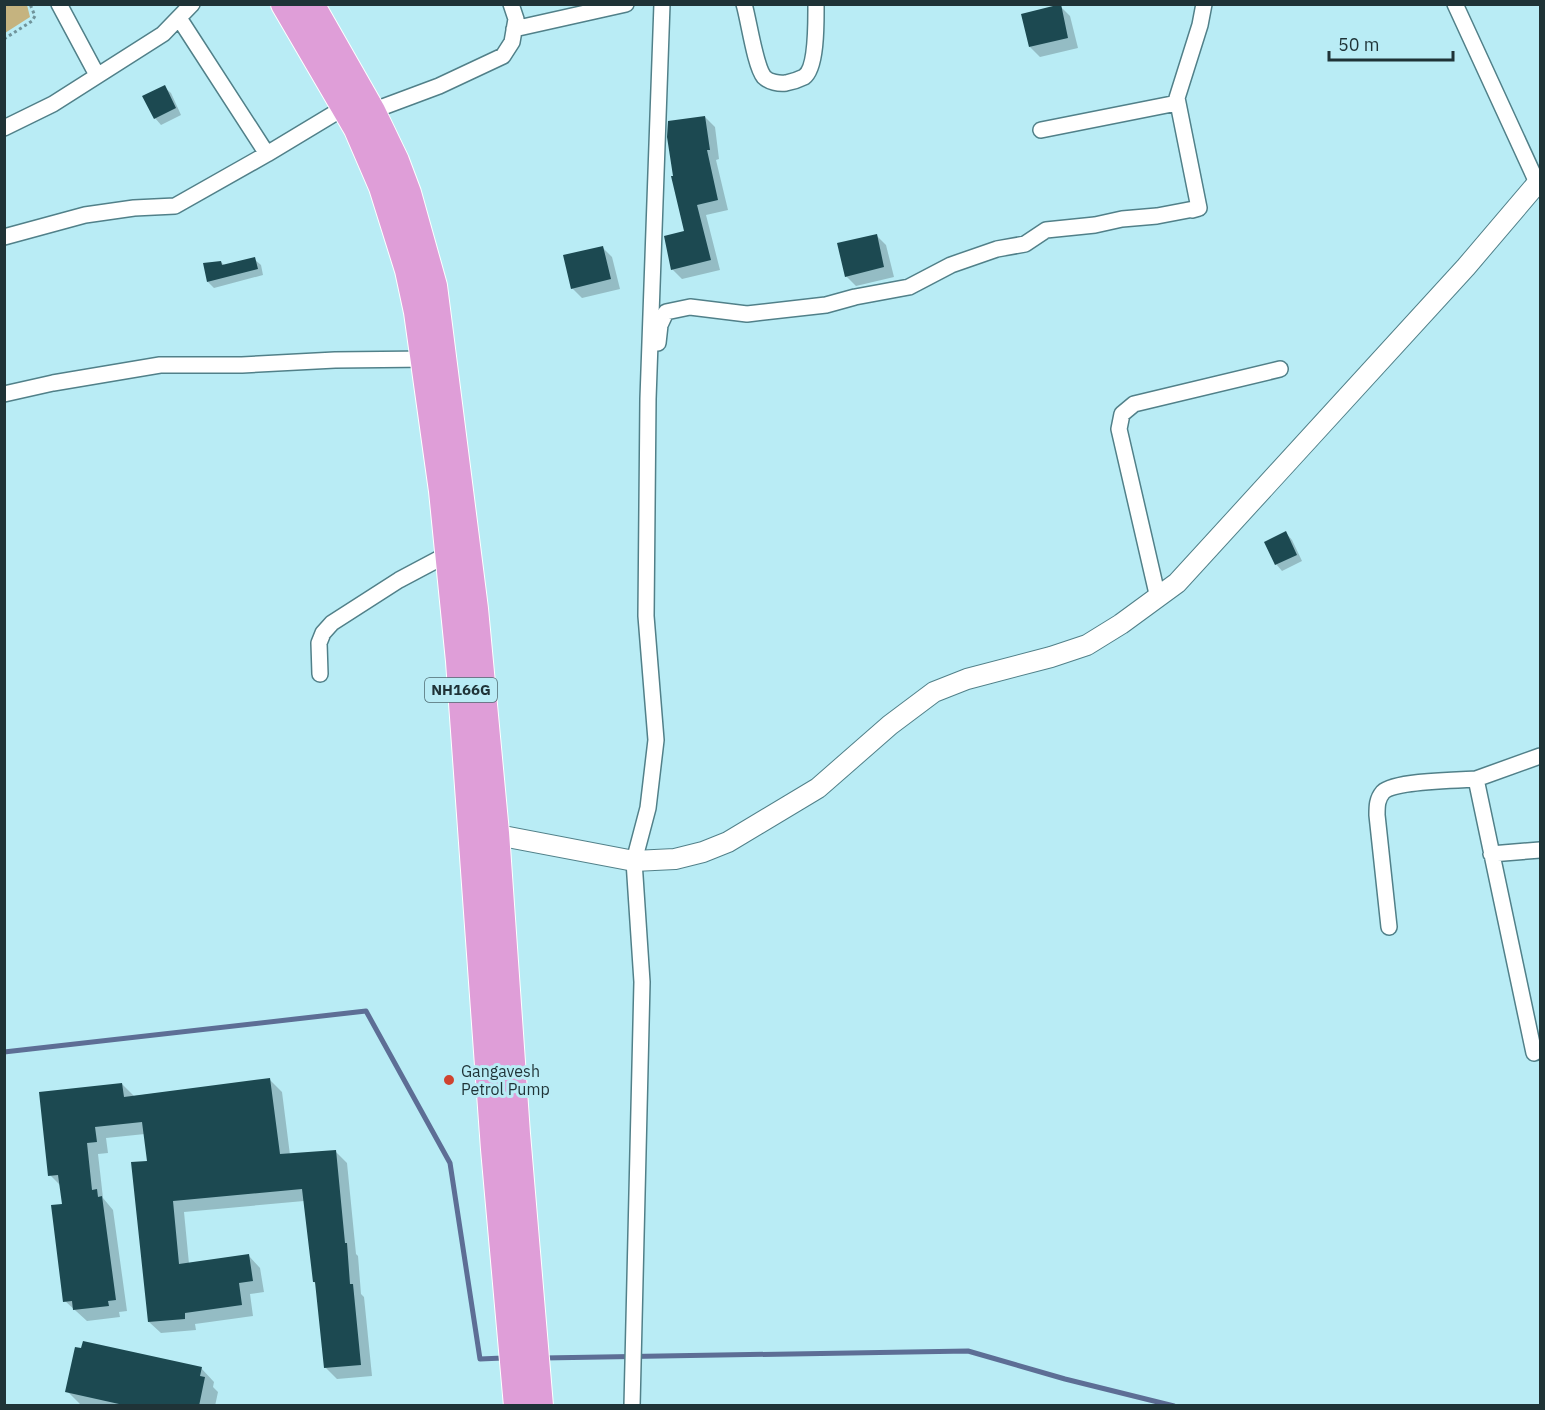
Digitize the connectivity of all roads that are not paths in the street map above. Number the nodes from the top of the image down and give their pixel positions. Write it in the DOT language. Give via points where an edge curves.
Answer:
graph roads {
  1 [pos="59,4"];
  2 [pos="192,4"];
  3 [pos="284,4"];
  4 [pos="311,4"];
  5 [pos="511,4"];
  6 [pos="626,4"];
  7 [pos="662,4"];
  8 [pos="744,4"];
  9 [pos="816,4"];
  10 [pos="1455,4"];
  11 [pos="1207,5"];
  12 [pos="179,18"];
  13 [pos="514,29"];
  14 [pos="97,75"];
  15 [pos="1177,103"];
  16 [pos="345,107"];
  17 [pos="372,111"];
  18 [pos="4,128"];
  19 [pos="1041,130"];
  20 [pos="267,154"];
  21 [pos="1540,185"];
  22 [pos="4,237"];
  23 [pos="434,358"];
  24 [pos="1280,369"];
  25 [pos="4,394"];
  26 [pos="648,399"];
  27 [pos="448,554"];
  28 [pos="1158,597"];
  29 [pos="320,674"];
  30 [pos="1540,756"];
  31 [pos="1476,779"];
  32 [pos="471,830"];
  33 [pos="496,833"];
  34 [pos="1540,850"];
  35 [pos="1491,854"];
  36 [pos="634,861"];
  37 [pos="1389,927"];
  38 [pos="1534,1053"];
  39 [pos="517,1406"];
  40 [pos="540,1406"];
  41 [pos="632,1406"];
  1 -- 14 [label="street"];
  2 -- 12 [label="street"];
  3 -- 16 [label="highway, NH166G"];
  4 -- 17 [label="highway, NH166G"];
  5 -- 13 [label="street" via="516,20"];
  6 -- 13 [label="street"];
  7 -- 26 [label="street"];
  8 -- 9 [label="street" via="764,77 786,83 805,77 810,69"];
  10 -- 21 [label="street"];
  11 -- 15 [label="street"];
  12 -- 14 [label="street" via="163,34"];
  12 -- 20 [label="street"];
  13 -- 17 [label="street" via="512,42 503,56"];
  14 -- 18 [label="street" via="53,104"];
  15 -- 19 [label="street"];
  15 -- 26 [label="street" via="1195,209 1046,230 1025,244 951,265 909,287 826,305 747,314 690,307 666,312 660,326 655,379"];
  16 -- 20 [label="street"];
  16 -- 23 [label="highway, NH166G" via="382,186"];
  17 -- 23 [label="highway, NH166G" via="396,161 427,256 434,286"];
  20 -- 22 [label="street" via="175,206 86,214"];
  21 -- 28 [label="street" via="1177,583"];
  23 -- 25 [label="street" via="160,365"];
  23 -- 27 [label="highway, NH166G"];
  23 -- 33 [label="highway, NH166G" via="476,609"];
  24 -- 28 [label="street" via="1134,404 1122,414 1119,429"];
  26 -- 36 [label="street" via="646,616 656,740 648,808"];
  27 -- 29 [label="street" via="332,623 319,643"];
  27 -- 32 [label="highway, NH166G"];
  28 -- 36 [label="street" via="1087,645 934,692 818,788 728,842 675,859"];
  30 -- 31 [label="street"];
  31 -- 35 [label="street"];
  31 -- 37 [label="street" via="1400,785 1383,792 1378,800"];
  32 -- 33 [label="street"];
  32 -- 39 [label="highway, NH166G"];
  33 -- 36 [label="street"];
  33 -- 40 [label="highway, NH166G"];
  34 -- 35 [label="street"];
  35 -- 38 [label="street"];
  36 -- 41 [label="street" via="642,982"];
}
